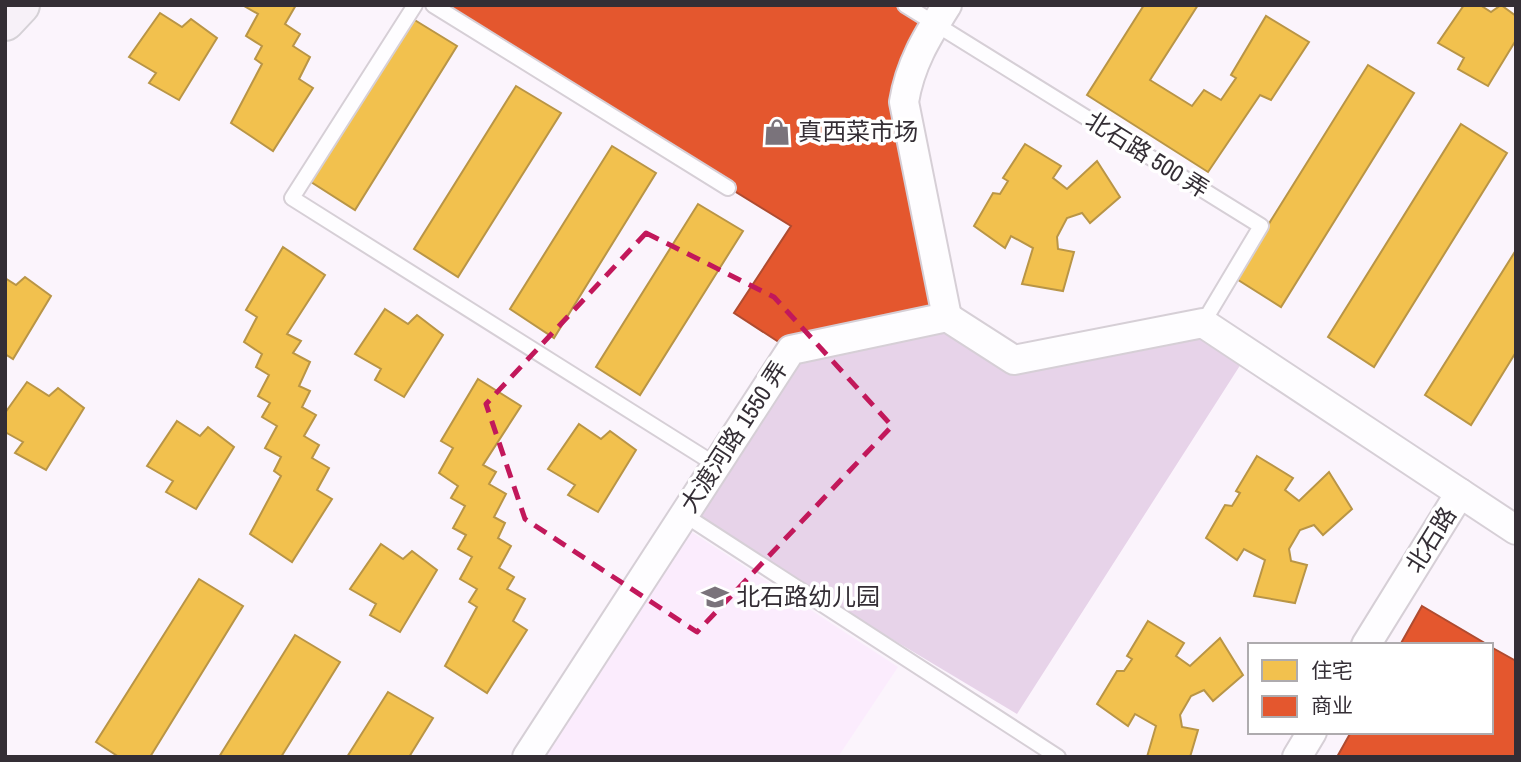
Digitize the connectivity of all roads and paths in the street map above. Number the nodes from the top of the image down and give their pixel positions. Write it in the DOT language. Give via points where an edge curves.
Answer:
graph roads {
  1 [pos="20,5"];
  2 [pos="415,5"];
  3 [pos="433,5"];
  4 [pos="905,5"];
  5 [pos="941,15"];
  6 [pos="5,21"];
  7 [pos="728,188"];
  8 [pos="947,317"];
  9 [pos="1203,323"];
  10 [pos="716,464"];
  11 [pos="1460,493"];
  12 [pos="683,514"];
  13 [pos="1516,530"];
  14 [pos="1367,643"];
  15 [pos="1311,734"];
  16 [pos="527,757"];
  17 [pos="1058,757"];
  18 [pos="1297,757"];
  1 -- 6 [label="main road"];
  2 -- 10 [label="lane" via="292,198"];
  3 -- 7 [label="lane"];
  4 -- 5 [label="lane"];
  5 -- 8 [label="street" via="913,65 904,102"];
  5 -- 9 [label="lane, 北石路 500 弄" via="1261,226"];
  8 -- 9 [label="street" via="1014,360"];
  8 -- 10 [label="street, 大渡河路 1550 弄" via="791,350"];
  9 -- 11 [label="street"];
  10 -- 12 [label="street, 大渡河路 1550 弄"];
  11 -- 13 [label="street, 北石路"];
  11 -- 14 [label="street, 北石路"];
  12 -- 16 [label="street, 大渡河路 1550 弄"];
  12 -- 17 [label="lane"];
  15 -- 18 [label="street"];
}
